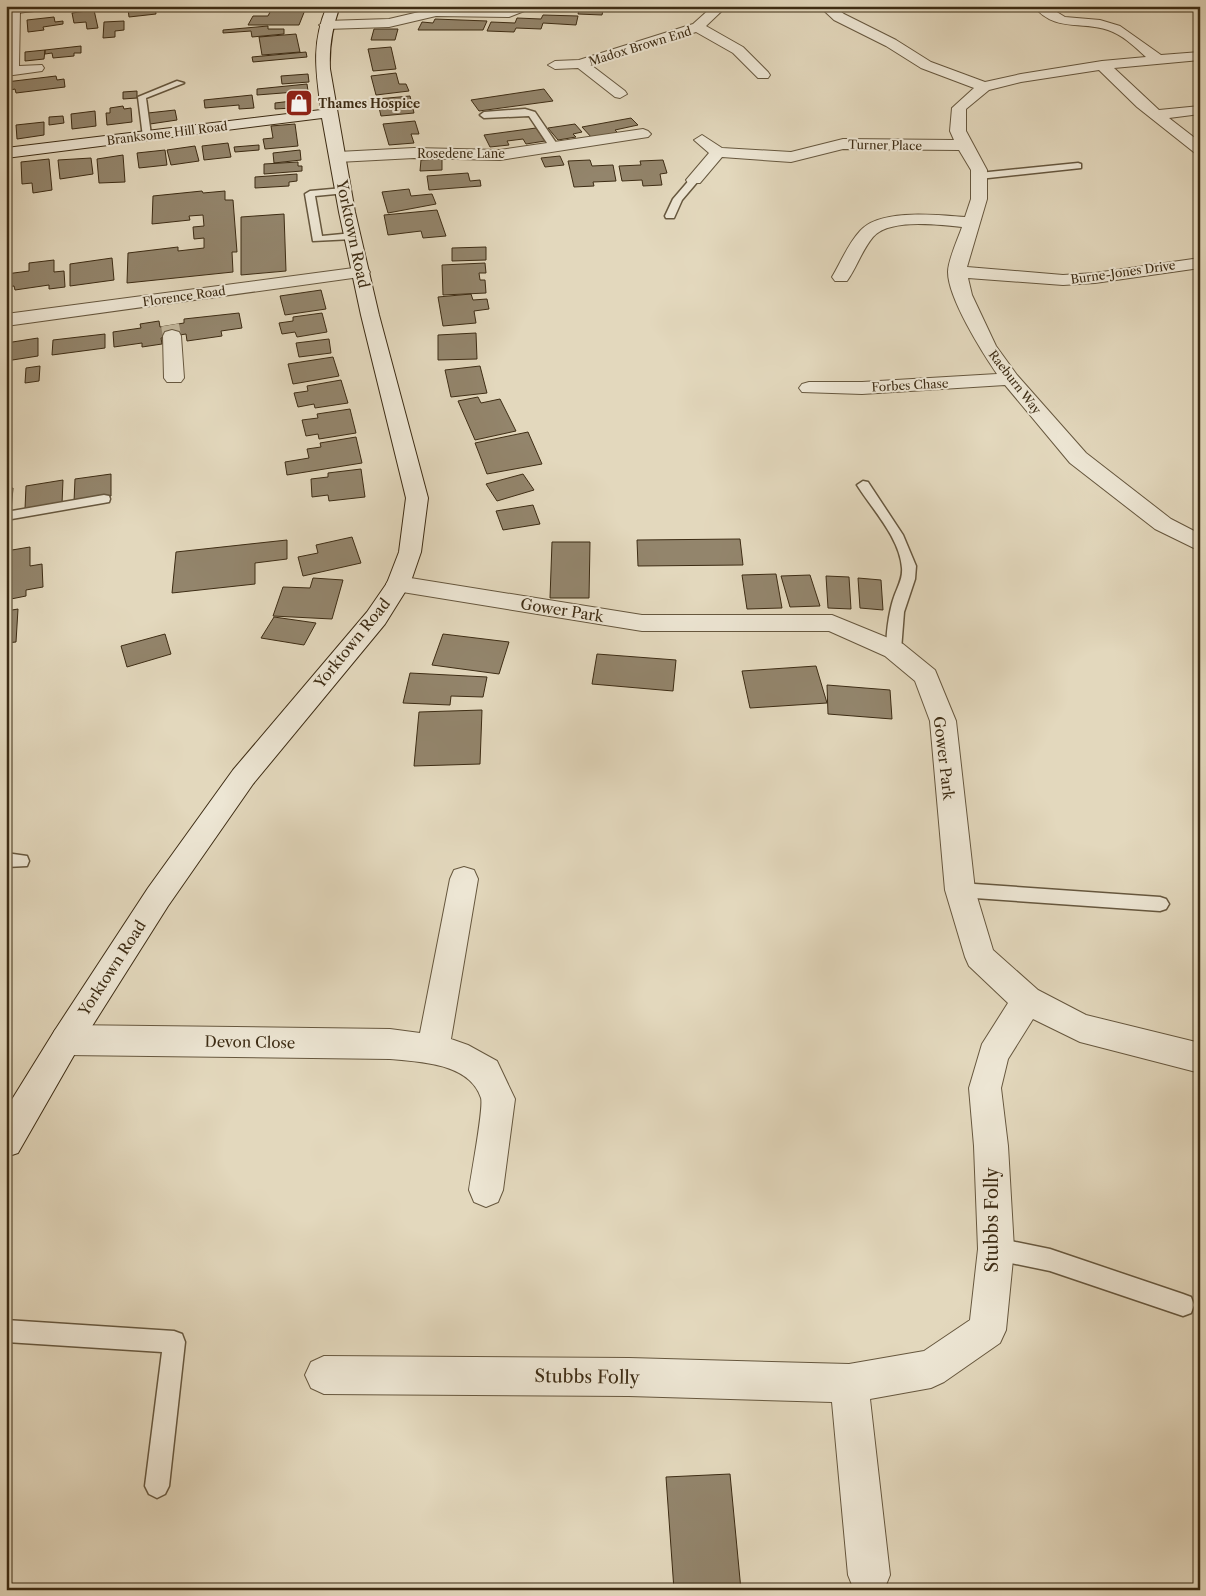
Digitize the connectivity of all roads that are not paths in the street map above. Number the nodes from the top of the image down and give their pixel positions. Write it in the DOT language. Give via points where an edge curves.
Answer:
graph roads {
  1 [pos="44,6"];
  2 [pos="530,6"];
  3 [pos="721,6"];
  4 [pos="825,6"];
  5 [pos="1040,6"];
  6 [pos="10,10"];
  7 [pos="330,16"];
  8 [pos="698,27"];
  9 [pos="1200,56"];
  10 [pos="1157,59"];
  11 [pos="581,64"];
  12 [pos="555,65"];
  13 [pos="1102,65"];
  14 [pos="37,68"];
  15 [pos="9,71"];
  16 [pos="763,75"];
  17 [pos="180,83"];
  18 [pos="984,87"];
  19 [pos="620,94"];
  20 [pos="1200,110"];
  21 [pos="329,113"];
  22 [pos="484,115"];
  23 [pos="1155,115"];
  24 [pos="643,134"];
  25 [pos="146,135"];
  26 [pos="702,140"];
  27 [pos="964,145"];
  28 [pos="554,147"];
  29 [pos="1200,150"];
  30 [pos="718,152"];
  31 [pos="6,153"];
  32 [pos="338,157"];
  33 [pos="1078,166"];
  34 [pos="979,176"];
  35 [pos="694,180"];
  36 [pos="343,191"];
  37 [pos="670,216"];
  38 [pos="972,223"];
  39 [pos="353,236"];
  40 [pos="1200,263"];
  41 [pos="361,272"];
  42 [pos="957,272"];
  43 [pos="841,276"];
  44 [pos="166,298"];
  45 [pos="6,320"];
  46 [pos="174,378"];
  47 [pos="1010,379"];
  48 [pos="809,388"];
  49 [pos="863,485"];
  50 [pos="104,499"];
  51 [pos="6,516"];
  52 [pos="1200,544"];
  53 [pos="398,584"];
  54 [pos="894,650"];
  55 [pos="464,879"];
  56 [pos="960,890"];
  57 [pos="1160,904"];
  58 [pos="1027,1000"];
  59 [pos="66,1040"];
  60 [pos="433,1049"];
  61 [pos="1200,1058"];
  62 [pos="6,1141"];
  63 [pos="486,1190"];
  64 [pos="996,1248"];
  65 [pos="1183,1305"];
  66 [pos="6,1330"];
  67 [pos="324,1374"];
  68 [pos="849,1383"];
  69 [pos="157,1486"];
  70 [pos="869,1575"];
  1 -- 6 [label="street"];
  2 -- 7 [label="street" via="509,13 436,12 389,23"];
  3 -- 8 [label="street"];
  4 -- 18 [label="street" via="926,65"];
  5 -- 10 [label="street" via="1054,18 1122,31"];
  6 -- 15 [label="street"];
  7 -- 21 [label="street, Yorktown Road" via="322,58"];
  8 -- 11 [label="street, Madox Brown End" via="623,48"];
  8 -- 16 [label="street" via="738,50"];
  9 -- 10 [label="street"];
  10 -- 13 [label="street"];
  11 -- 12 [label="street, Madox Brown End"];
  11 -- 19 [label="street, Madox Brown End"];
  13 -- 18 [label="street"];
  13 -- 23 [label="street"];
  14 -- 15 [label="street"];
  17 -- 25 [label="lane" via="142,97"];
  18 -- 27 [label="street" via="959,108 958,131"];
  20 -- 23 [label="street"];
  21 -- 25 [label="street, Branksome Hill Road"];
  21 -- 32 [label="street, Yorktown Road"];
  22 -- 28 [label="lane" via="532,114"];
  23 -- 29 [label="street"];
  24 -- 28 [label="street, Rosedene Lane"];
  25 -- 31 [label="street, Branksome Hill Road"];
  26 -- 30 [label="street"];
  27 -- 30 [label="street, Turner Place" via="843,144 791,157"];
  27 -- 34 [label="street" via="979,170"];
  28 -- 32 [label="street, Rosedene Lane" via="500,155 414,153"];
  30 -- 35 [label="street"];
  32 -- 36 [label="street, Yorktown Road"];
  33 -- 34 [label="lane"];
  34 -- 38 [label="street" via="980,199"];
  35 -- 37 [label="lane" via="678,199"];
  36 -- 39 [label="street, Yorktown Road"];
  36 -- 39 [label="lane" via="310,194 317,239"];
  38 -- 42 [label="street"];
  38 -- 43 [label="street" via="923,219 892,222 868,232"];
  39 -- 41 [label="street, Yorktown Road"];
  40 -- 42 [label="street, Burne-Jones Drive" via="1063,280"];
  41 -- 44 [label="street, Florence Road"];
  41 -- 53 [label="street, Yorktown Road" via="417,498 410,552"];
  42 -- 47 [label="street, Raeburn Way" via="963,295 987,346"];
  44 -- 45 [label="street, Florence Road"];
  44 -- 46 [label="street"];
  47 -- 48 [label="street, Forbes Chase"];
  47 -- 52 [label="street, Raeburn Way" via="1078,458 1163,524"];
  49 -- 54 [label="lane" via="902,547 909,565 909,576 897,614"];
  50 -- 51 [label="lane"];
  53 -- 54 [label="street, Gower Park" via="642,623 832,623"];
  53 -- 59 [label="street, Yorktown Road" via="376,618 243,777 158,897"];
  54 -- 56 [label="street, Gower Park" via="926,676 943,721"];
  55 -- 60 [label="street"];
  56 -- 57 [label="lane"];
  56 -- 58 [label="street, Gower Park" via="980,957"];
  58 -- 61 [label="street, Gower Park" via="1080,1028"];
  58 -- 64 [label="street, Stubbs Folly" via="993,1055 985,1088"];
  59 -- 60 [label="street, Devon Close" via="390,1044"];
  59 -- 62 [label="street, Yorktown Road"];
  60 -- 63 [label="street, Devon Close" via="457,1056 485,1072 498,1100"];
  64 -- 65 [label="lane" via="1050,1260"];
  64 -- 68 [label="street, Stubbs Folly" via="987,1330 931,1369"];
  66 -- 69 [label="lane" via="174,1342"];
  67 -- 68 [label="street, Stubbs Folly"];
  68 -- 70 [label="street"];
}
